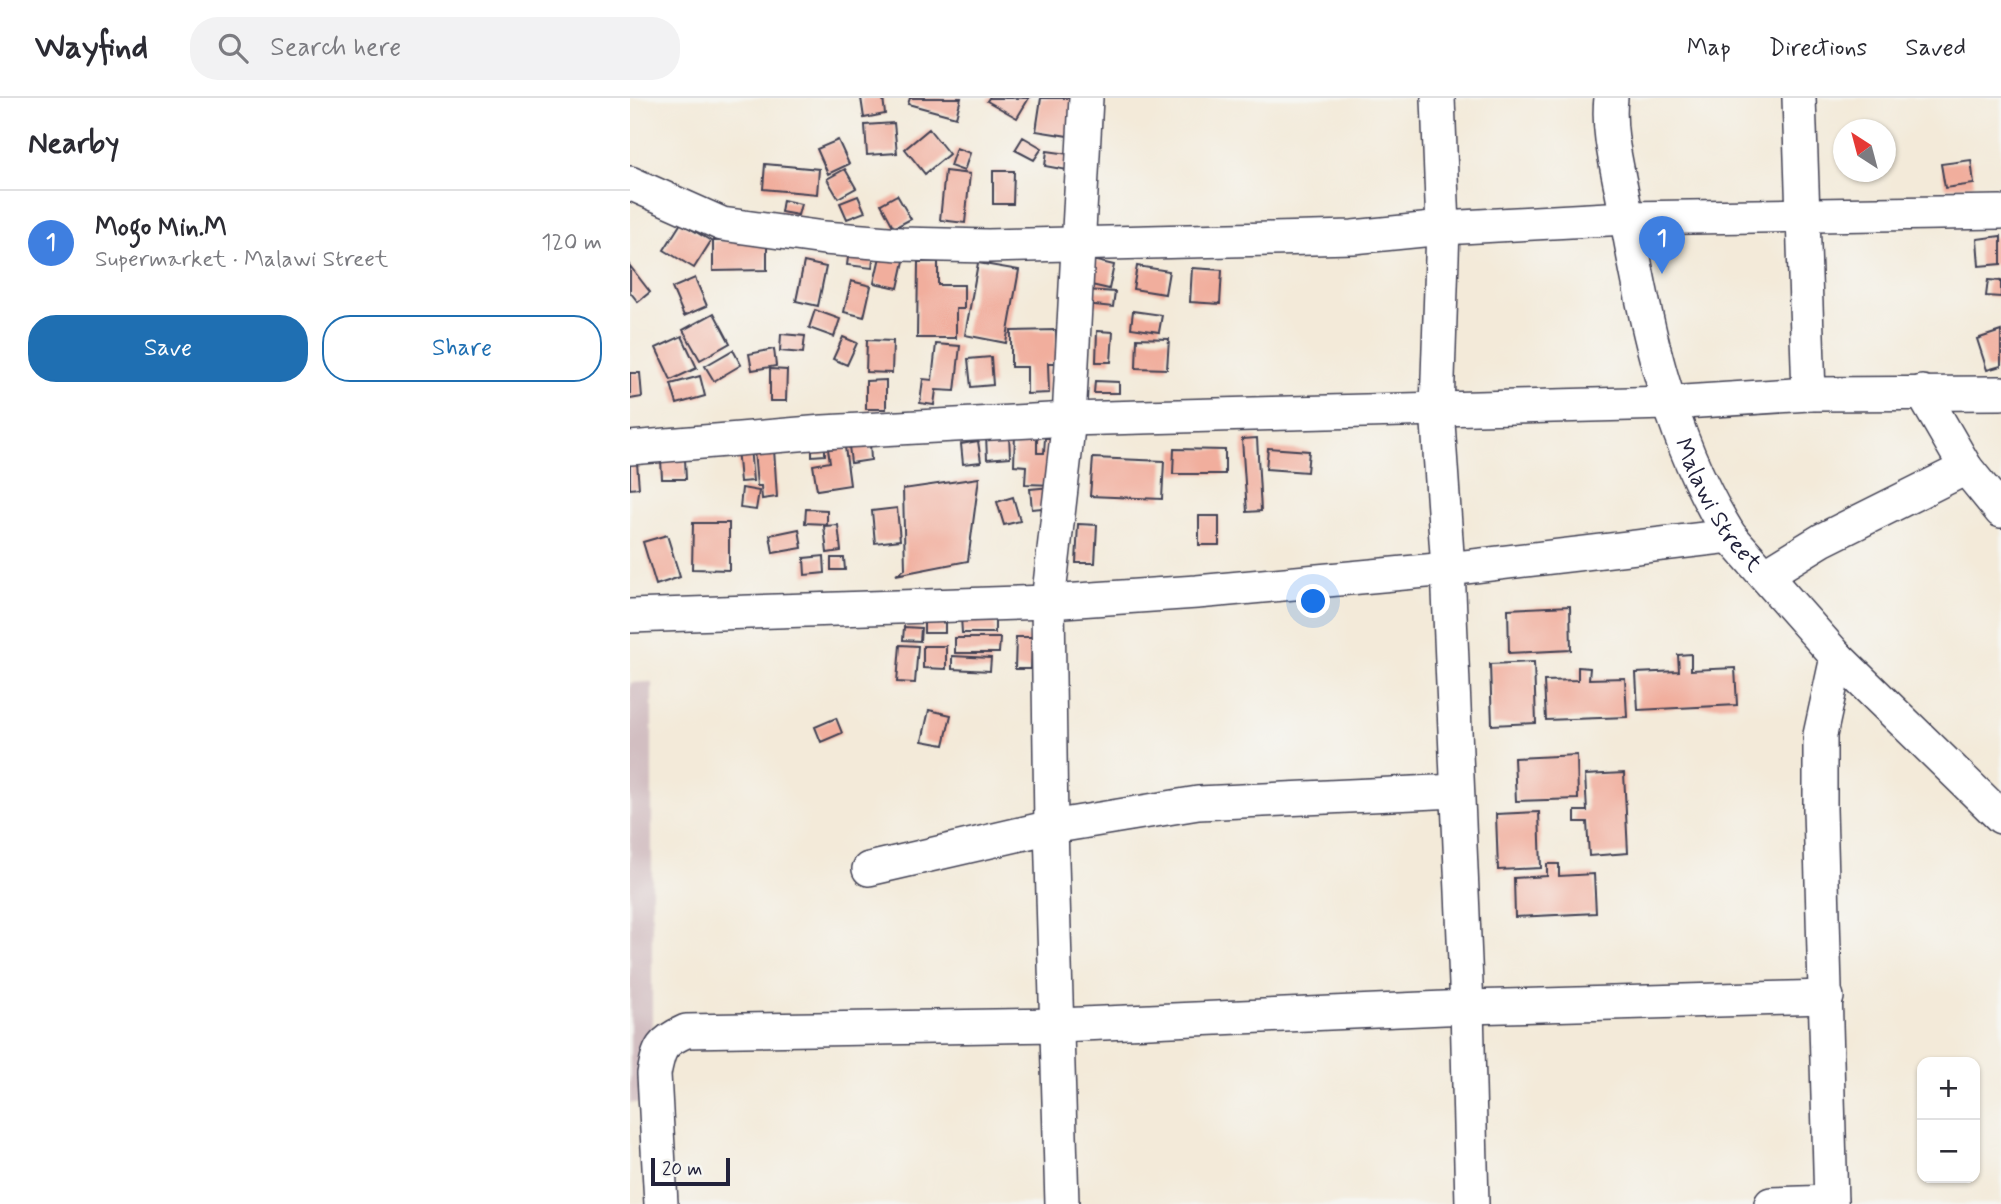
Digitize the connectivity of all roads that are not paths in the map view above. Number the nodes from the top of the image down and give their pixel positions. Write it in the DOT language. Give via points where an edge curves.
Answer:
graph roads {
  1 [pos="1086,98"];
  2 [pos="1438,98"];
  3 [pos="1611,98"];
  4 [pos="1799,98"];
  5 [pos="630,183"];
  6 [pos="2001,212"];
  7 [pos="1803,214"];
  8 [pos="1626,218"];
  9 [pos="1443,228"];
  10 [pos="1080,244"];
  11 [pos="1922,392"];
  12 [pos="2001,393"];
  13 [pos="1809,394"];
  14 [pos="1668,403"];
  15 [pos="1437,408"];
  16 [pos="1069,419"];
  17 [pos="630,448"];
  18 [pos="1966,468"];
  19 [pos="2001,511"];
  20 [pos="1730,536"];
  21 [pos="1448,569"];
  22 [pos="1765,575"];
  23 [pos="1048,602"];
  24 [pos="630,616"];
  25 [pos="1837,657"];
  26 [pos="1457,791"];
  27 [pos="2001,817"];
  28 [pos="1051,827"];
  29 [pos="869,869"];
  30 [pos="1827,997"];
  31 [pos="1467,1007"];
  32 [pos="1059,1025"];
  33 [pos="1831,1203"];
  34 [pos="661,1204"];
  35 [pos="1062,1204"];
  36 [pos="1472,1204"];
  37 [pos="1771,1204"];
  1 -- 10 [label="street"];
  2 -- 9 [label="street"];
  3 -- 8 [label="street, Malawi Street"];
  4 -- 7 [label="street"];
  5 -- 10 [label="street" via="722,224 824,238 901,244"];
  6 -- 7 [label="street"];
  7 -- 8 [label="street"];
  7 -- 13 [label="street"];
  8 -- 9 [label="street"];
  8 -- 14 [label="street, Malawi Street"];
  9 -- 10 [label="street" via="1353,237"];
  9 -- 15 [label="street"];
  10 -- 16 [label="street"];
  11 -- 12 [label="street"];
  11 -- 13 [label="street"];
  11 -- 18 [label="street"];
  13 -- 14 [label="street"];
  14 -- 15 [label="street"];
  14 -- 20 [label="street, Malawi Street" via="1699,478"];
  15 -- 16 [label="street"];
  15 -- 21 [label="street"];
  16 -- 17 [label="street"];
  16 -- 23 [label="street"];
  18 -- 19 [label="street"];
  18 -- 22 [label="street"];
  20 -- 21 [label="street"];
  20 -- 22 [label="street, Malawi Street"];
  21 -- 23 [label="street"];
  21 -- 26 [label="street"];
  22 -- 25 [label="street, Malawi Street"];
  23 -- 24 [label="street"];
  23 -- 28 [label="street"];
  25 -- 27 [label="street, Malawi Street"];
  25 -- 30 [label="street" via="1820,735"];
  26 -- 28 [label="street" via="1198,803"];
  26 -- 31 [label="street"];
  28 -- 29 [label="street"];
  28 -- 32 [label="street"];
  30 -- 31 [label="street"];
  30 -- 33 [label="street"];
  31 -- 32 [label="street"];
  31 -- 36 [label="street"];
  32 -- 34 [label="street" via="686,1031 667,1040 654,1074"];
  32 -- 35 [label="street"];
  33 -- 37 [label="street"];
}
